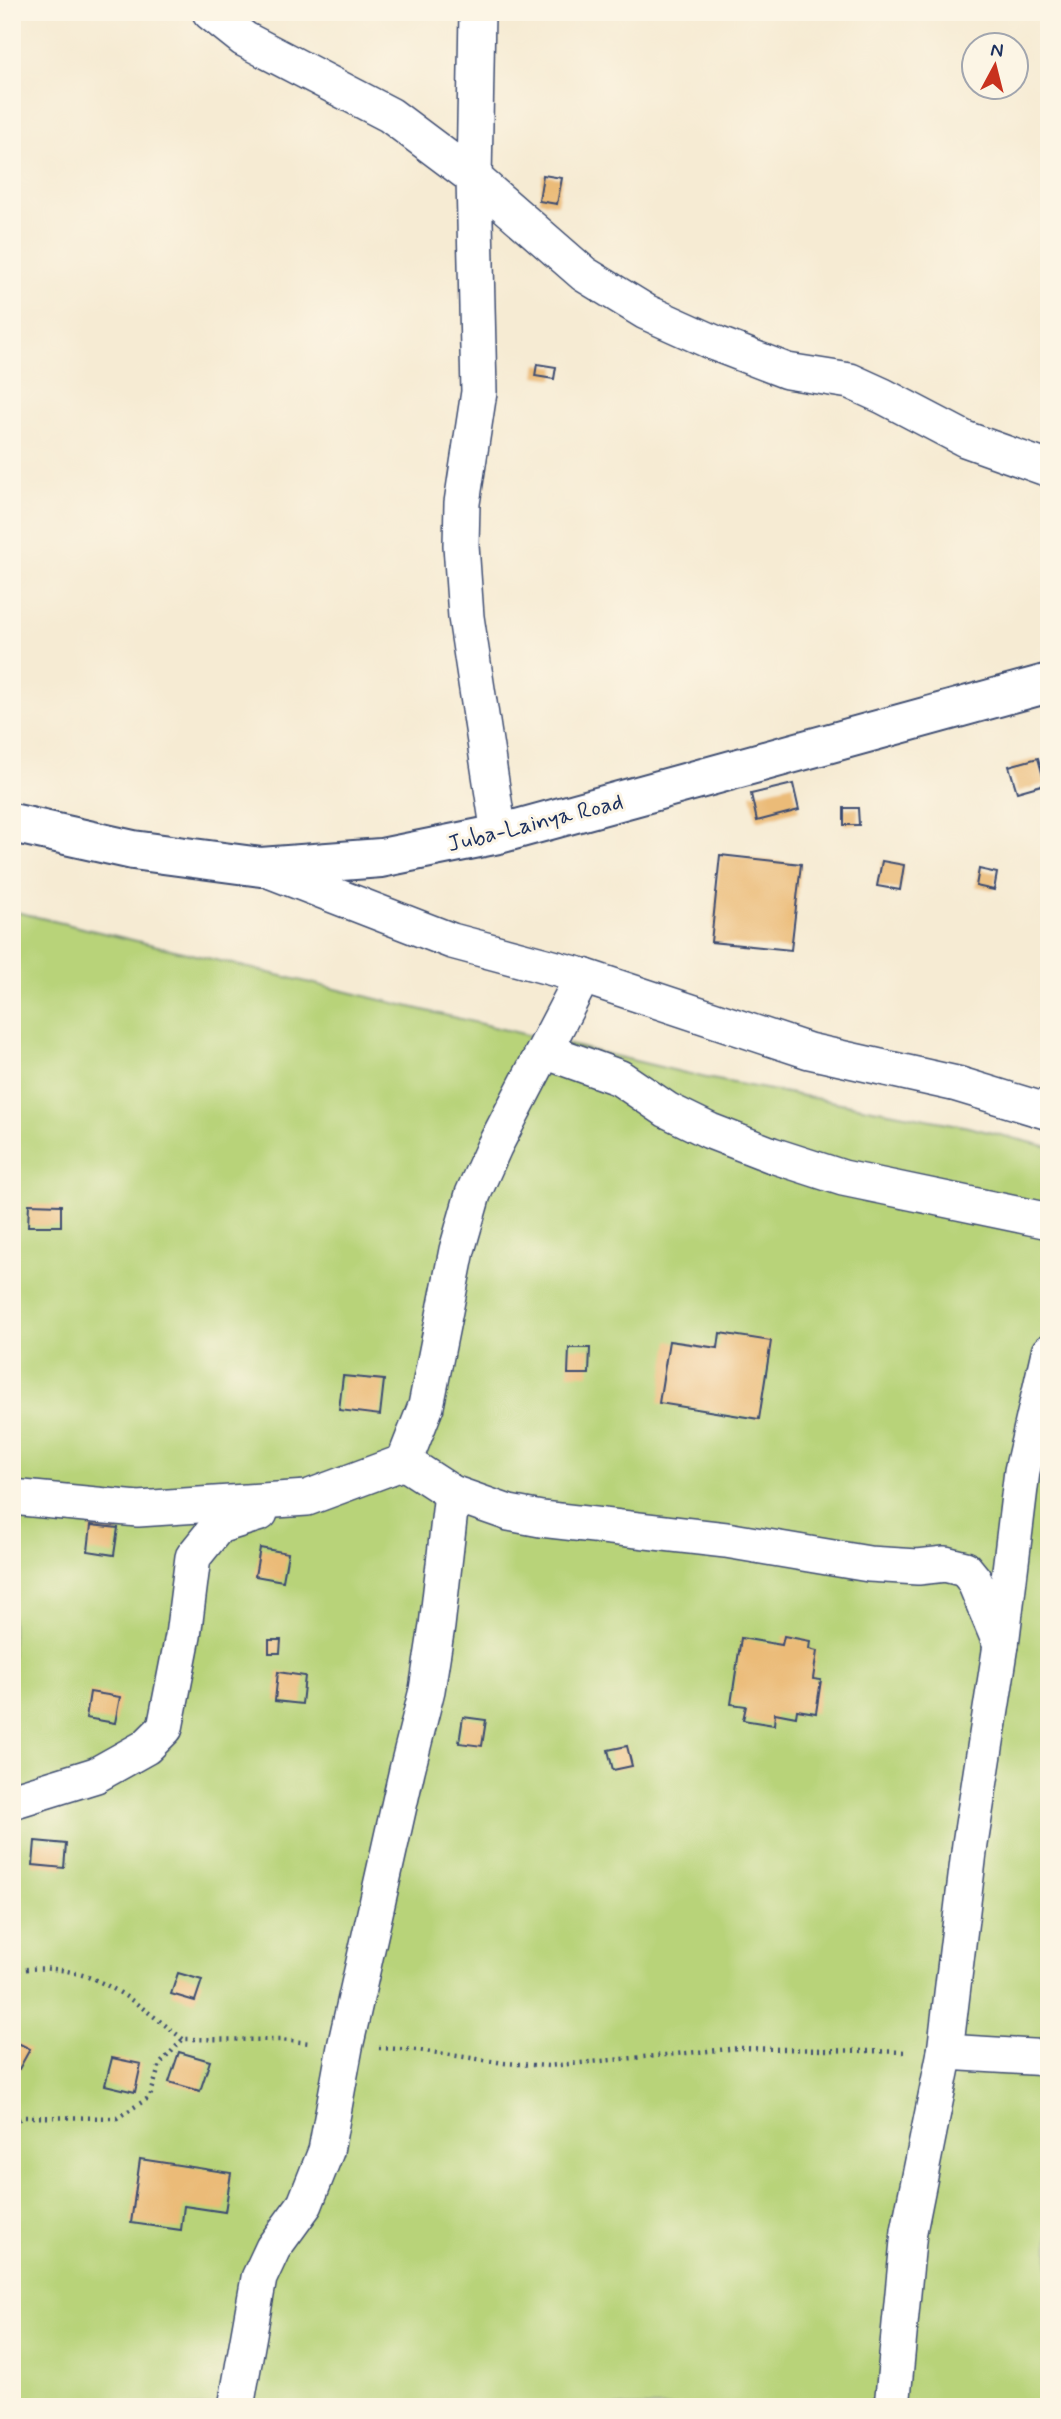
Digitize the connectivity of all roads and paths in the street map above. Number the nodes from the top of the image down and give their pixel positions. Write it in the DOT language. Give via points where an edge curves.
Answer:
graph roads {
  1 [pos="210,12"];
  2 [pos="477,12"];
  3 [pos="474,177"];
  4 [pos="1049,468"];
  5 [pos="1049,683"];
  6 [pos="12,822"];
  7 [pos="499,834"];
  8 [pos="261,867"];
  9 [pos="583,976"];
  10 [pos="545,1051"];
  11 [pos="1049,1112"];
  12 [pos="1049,1221"];
  13 [pos="1049,1352"];
  14 [pos="404,1462"];
  15 [pos="452,1493"];
  16 [pos="12,1497"];
  17 [pos="307,1498"];
  18 [pos="1001,1646"];
  19 [pos="12,1801"];
  20 [pos="12,1971"];
  21 [pos="183,2039"];
  22 [pos="345,2047"];
  23 [pos="946,2052"];
  24 [pos="1049,2058"];
  25 [pos="12,2122"];
  26 [pos="236,2407"];
  27 [pos="892,2407"];
  1 -- 3 [label="street" via="244,39 390,115"];
  2 -- 3 [label="street"];
  3 -- 4 [label="street" via="584,274 646,312 787,371 850,381 965,439"];
  3 -- 7 [label="street" via="479,392 462,503 461,545 466,617"];
  5 -- 7 [label="main road, Juba-Lainya Road"];
  6 -- 8 [label="main road, Juba-Lainya Road" via="133,850"];
  7 -- 8 [label="main road, Juba-Lainya Road" via="381,858"];
  8 -- 9 [label="street" via="452,941"];
  9 -- 10 [label="street"];
  9 -- 11 [label="street" via="809,1051 957,1084"];
  10 -- 12 [label="street" via="620,1078 667,1110 772,1155 843,1178"];
  10 -- 14 [label="street" via="473,1194 426,1406"];
  13 -- 18 [label="street" via="1022,1471"];
  14 -- 15 [label="street"];
  14 -- 17 [label="street"];
  15 -- 18 [label="street" via="541,1519 726,1540 869,1564 945,1564 965,1569"];
  15 -- 22 [label="street" via="427,1690"];
  16 -- 17 [label="street" via="138,1509"];
  17 -- 19 [label="street" via="218,1527 193,1557 165,1728 146,1747 96,1775"];
  18 -- 23 [label="street"];
  20 -- 21 [label="path" via="49,1968 107,1983"];
  21 -- 22 [label="path" via="280,2040"];
  21 -- 25 [label="path" via="160,2064 150,2097 117,2118 24,2117"];
  22 -- 23 [label="path" via="418,2050 548,2066 740,2048"];
  22 -- 26 [label="street" via="326,2151 305,2204 273,2248 259,2278"];
  23 -- 24 [label="street"];
  23 -- 27 [label="street" via="909,2231"];
}
